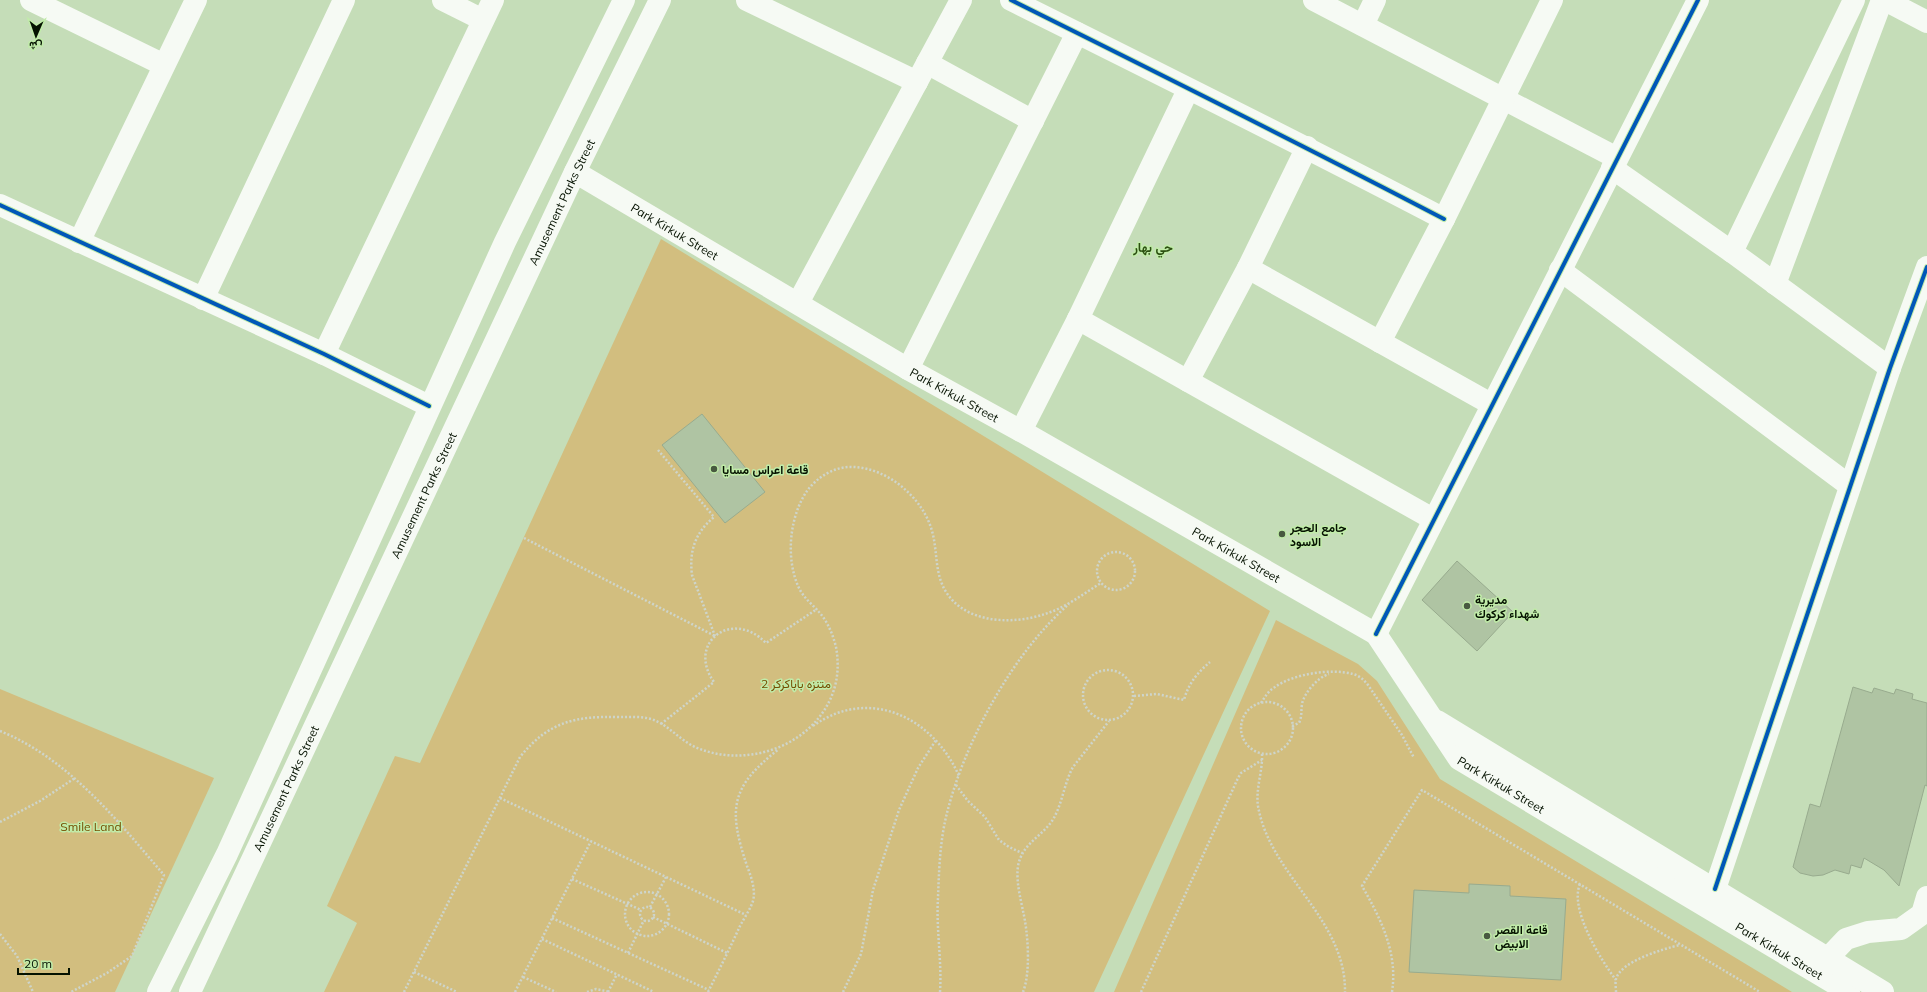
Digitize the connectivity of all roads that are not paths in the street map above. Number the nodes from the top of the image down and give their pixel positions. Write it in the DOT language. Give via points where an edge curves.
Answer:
graph roads {
  1 [pos="31,0"];
  2 [pos="196,0"];
  3 [pos="344,0"];
  4 [pos="443,0"];
  5 [pos="493,0"];
  6 [pos="624,0"];
  7 [pos="660,0"];
  8 [pos="747,0"];
  9 [pos="961,0"];
  10 [pos="1314,0"];
  11 [pos="1375,0"];
  12 [pos="1552,0"];
  13 [pos="1698,0"];
  14 [pos="1854,0"];
  15 [pos="1882,0"];
  16 [pos="1885,0"];
  17 [pos="1022,2"];
  18 [pos="483,20"];
  19 [pos="1927,22"];
  20 [pos="1363,25"];
  21 [pos="1077,33"];
  22 [pos="602,45"];
  23 [pos="631,59"];
  24 [pos="927,63"];
  25 [pos="164,65"];
  26 [pos="917,82"];
  27 [pos="1188,90"];
  28 [pos="1503,99"];
  29 [pos="1033,121"];
  30 [pos="1307,147"];
  31 [pos="1615,163"];
  32 [pos="575,172"];
  33 [pos="0,206"];
  34 [pos="1444,219"];
  35 [pos="79,242"];
  36 [pos="1732,252"];
  37 [pos="1927,267"];
  38 [pos="1248,268"];
  39 [pos="1560,270"];
  40 [pos="1775,284"];
  41 [pos="203,299"];
  42 [pos="798,303"];
  43 [pos="1078,319"];
  44 [pos="1380,342"];
  45 [pos="324,354"];
  46 [pos="1890,368"];
  47 [pos="908,369"];
  48 [pos="1188,381"];
  49 [pos="1491,404"];
  50 [pos="429,406"];
  51 [pos="1021,432"];
  52 [pos="1850,486"];
  53 [pos="1433,519"];
  54 [pos="373,532"];
  55 [pos="401,543"];
  56 [pos="1376,634"];
  57 [pos="1431,718"];
  58 [pos="1715,889"];
  59 [pos="1927,897"];
  60 [pos="1828,958"];
  61 [pos="158,992"];
  62 [pos="190,992"];
  63 [pos="1848,992"];
  64 [pos="1883,992"];
  1 -- 25 [label="street"];
  2 -- 25 [label="street"];
  3 -- 41 [label="street"];
  4 -- 18 [label="street"];
  5 -- 18 [label="street"];
  6 -- 22 [label="street"];
  7 -- 23 [label="street, Amusement Parks Street"];
  8 -- 26 [label="street"];
  9 -- 24 [label="street"];
  10 -- 20 [label="street"];
  11 -- 20 [label="street"];
  12 -- 28 [label="street"];
  13 -- 31 [label="street"];
  14 -- 36 [label="street"];
  15 -- 40 [label="street"];
  16 -- 19 [label="street"];
  17 -- 21 [label="street"];
  18 -- 45 [label="street"];
  20 -- 28 [label="street"];
  21 -- 27 [label="street"];
  21 -- 29 [label="street"];
  22 -- 23 [label="street"];
  22 -- 50 [label="street" via="505,242"];
  23 -- 32 [label="street, Amusement Parks Street"];
  24 -- 26 [label="street"];
  24 -- 29 [label="street"];
  25 -- 35 [label="street"];
  26 -- 42 [label="street"];
  27 -- 30 [label="street"];
  27 -- 43 [label="street"];
  28 -- 31 [label="street"];
  28 -- 34 [label="street"];
  29 -- 47 [label="street"];
  30 -- 34 [label="street"];
  30 -- 38 [label="street"];
  31 -- 36 [label="street"];
  31 -- 39 [label="street"];
  32 -- 42 [label="street, Park Kirkuk Street"];
  32 -- 55 [label="street, Amusement Parks Street"];
  33 -- 35 [label="street"];
  34 -- 44 [label="street"];
  35 -- 41 [label="street"];
  36 -- 40 [label="street"];
  37 -- 46 [label="street"];
  38 -- 44 [label="street"];
  38 -- 48 [label="street"];
  39 -- 49 [label="street"];
  39 -- 52 [label="street"];
  40 -- 46 [label="street"];
  41 -- 45 [label="street"];
  42 -- 47 [label="street, Park Kirkuk Street"];
  43 -- 48 [label="street"];
  43 -- 51 [label="street"];
  44 -- 49 [label="street"];
  45 -- 50 [label="street"];
  46 -- 52 [label="street"];
  47 -- 51 [label="street, Park Kirkuk Street"];
  48 -- 53 [label="street"];
  49 -- 53 [label="street"];
  50 -- 54 [label="street"];
  51 -- 56 [label="street, Park Kirkuk Street"];
  52 -- 58 [label="street"];
  53 -- 56 [label="street"];
  54 -- 55 [label="street"];
  54 -- 61 [label="street" via="227,854"];
  55 -- 62 [label="street, Amusement Parks Street"];
  56 -- 57 [label="street, Park Kirkuk Street"];
  57 -- 58 [label="street"];
  57 -- 63 [label="street, Park Kirkuk Street" via="1459,759"];
  58 -- 60 [label="street"];
  59 -- 60 [label="street" via="1922,914 1901,929 1868,932 1846,939"];
  60 -- 64 [label="street"];
}
